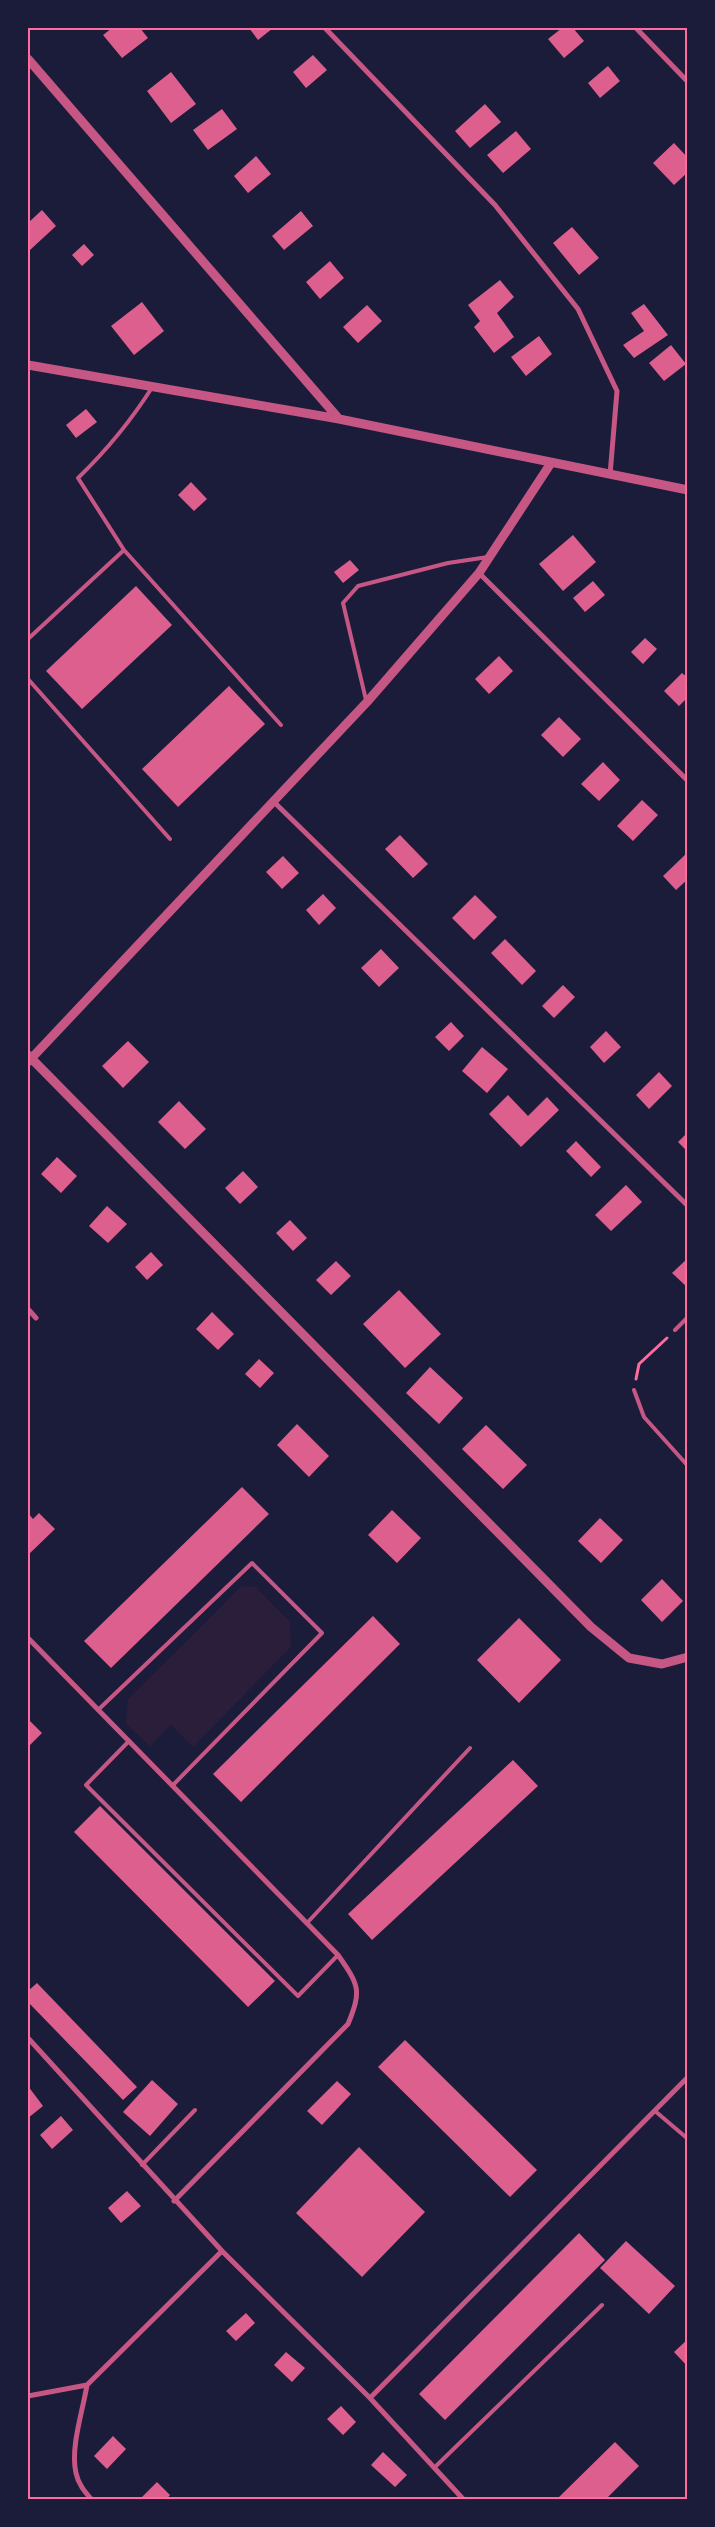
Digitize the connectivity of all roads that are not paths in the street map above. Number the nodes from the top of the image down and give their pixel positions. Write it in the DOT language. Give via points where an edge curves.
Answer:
graph roads {
  1 [pos="326,28"];
  2 [pos="636,28"];
  3 [pos="28,59"];
  4 [pos="688,82"];
  5 [pos="28,365"];
  6 [pos="153,386"];
  7 [pos="339,419"];
  8 [pos="551,463"];
  9 [pos="610,476"];
  10 [pos="688,490"];
  11 [pos="124,550"];
  12 [pos="490,556"];
  13 [pos="479,573"];
  14 [pos="28,639"];
  15 [pos="28,679"];
  16 [pos="367,702"];
  17 [pos="281,725"];
  18 [pos="688,781"];
  19 [pos="274,802"];
  20 [pos="170,839"];
  21 [pos="29,1059"];
  22 [pos="688,1206"];
  23 [pos="28,1309"];
  24 [pos="688,1317"];
  25 [pos="36,1318"];
  26 [pos="675,1330"];
  27 [pos="634,1390"];
  28 [pos="688,1466"];
  29 [pos="28,1638"];
  30 [pos="688,1657"];
  31 [pos="98,1711"];
  32 [pos="129,1741"];
  33 [pos="470,1748"];
  34 [pos="172,1785"];
  35 [pos="306,1923"];
  36 [pos="338,1955"];
  37 [pos="28,2038"];
  38 [pos="688,2077"];
  39 [pos="195,2110"];
  40 [pos="655,2110"];
  41 [pos="688,2139"];
  42 [pos="142,2165"];
  43 [pos="174,2201"];
  44 [pos="222,2252"];
  45 [pos="602,2305"];
  46 [pos="87,2385"];
  47 [pos="28,2396"];
  48 [pos="370,2398"];
  49 [pos="435,2467"];
  50 [pos="92,2500"];
  51 [pos="464,2500"];
  1 -- 9 [label="street" via="495,205 578,309 617,391"];
  2 -- 4 [label="street"];
  3 -- 7 [label="street"];
  5 -- 6 [label="street"];
  6 -- 7 [label="street"];
  6 -- 11 [label="lane" via="134,418 110,448 78,478"];
  7 -- 8 [label="street"];
  8 -- 9 [label="street"];
  8 -- 12 [label="street"];
  9 -- 10 [label="street"];
  11 -- 14 [label="lane"];
  11 -- 17 [label="lane"];
  12 -- 13 [label="street"];
  12 -- 16 [label="lane" via="448,562 358,586 343,603"];
  13 -- 16 [label="street"];
  13 -- 18 [label="street"];
  15 -- 20 [label="lane"];
  16 -- 19 [label="street"];
  19 -- 21 [label="street"];
  19 -- 22 [label="street"];
  21 -- 30 [label="street" via="591,1627 629,1658 662,1664"];
  23 -- 25 [label="street"];
  24 -- 26 [label="lane"];
  27 -- 28 [label="lane" via="644,1417"];
  29 -- 31 [label="street"];
  31 -- 32 [label="street"];
  31 -- 34 [label="lane" via="252,1562 322,1633"];
  32 -- 34 [label="street"];
  32 -- 36 [label="lane" via="86,1785 298,1996"];
  33 -- 35 [label="lane"];
  34 -- 35 [label="street"];
  35 -- 36 [label="street"];
  36 -- 43 [label="street" via="354,1978 358,2000 348,2024"];
  37 -- 42 [label="street"];
  38 -- 40 [label="street"];
  39 -- 42 [label="lane"];
  40 -- 41 [label="lane"];
  40 -- 48 [label="street"];
  42 -- 43 [label="street"];
  43 -- 44 [label="street"];
  44 -- 46 [label="street"];
  44 -- 48 [label="street"];
  45 -- 49 [label="lane"];
  46 -- 47 [label="street"];
  46 -- 50 [label="street" via="74,2454 76,2474"];
  48 -- 49 [label="street"];
  49 -- 51 [label="street"];
}
